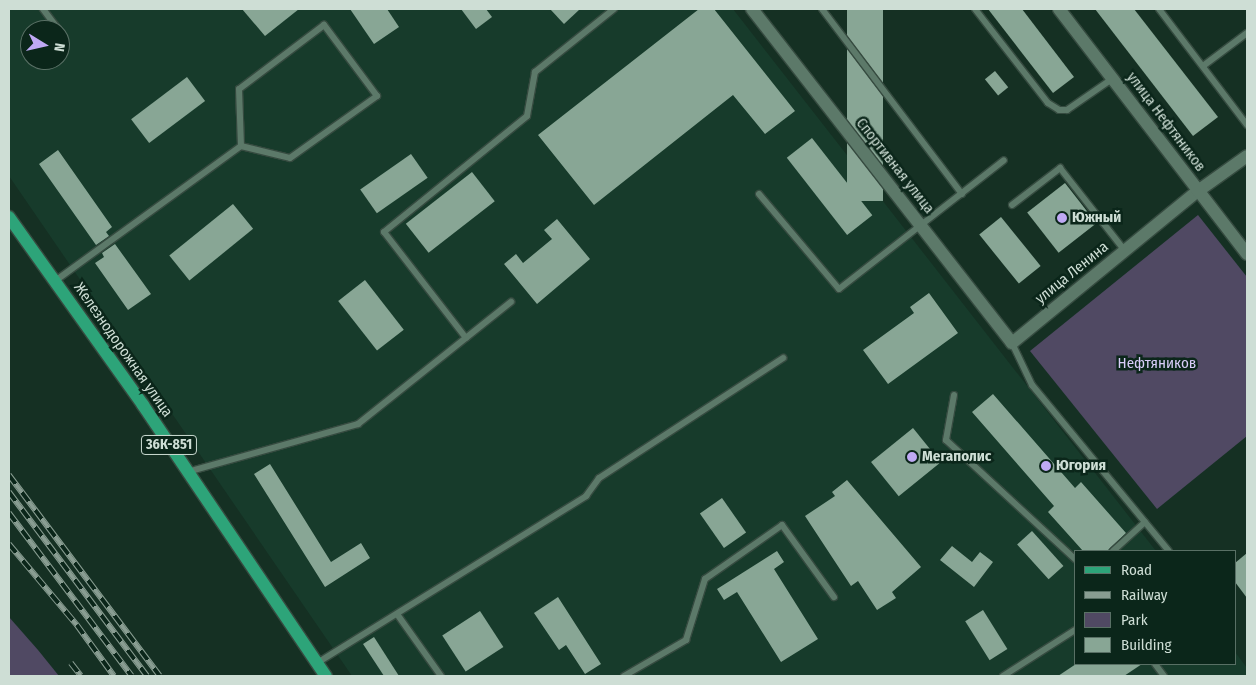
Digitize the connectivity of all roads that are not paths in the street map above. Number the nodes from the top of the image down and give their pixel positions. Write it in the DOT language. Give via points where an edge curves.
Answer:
graph roads {
  1 [pos="43,9"];
  2 [pos="614,9"];
  3 [pos="752,9"];
  4 [pos="822,9"];
  5 [pos="975,9"];
  6 [pos="1059,9"];
  7 [pos="1159,9"];
  8 [pos="51,20"];
  9 [pos="1247,33"];
  10 [pos="1203,66"];
  11 [pos="1112,79"];
  12 [pos="1247,125"];
  13 [pos="241,146"];
  14 [pos="1247,156"];
  15 [pos="1004,160"];
  16 [pos="1198,191"];
  17 [pos="759,194"];
  18 [pos="962,194"];
  19 [pos="1012,205"];
  20 [pos="9,217"];
  21 [pos="921,226"];
  22 [pos="1125,251"];
  23 [pos="1247,254"];
  24 [pos="55,281"];
  25 [pos="510,302"];
  26 [pos="466,338"];
  27 [pos="1012,343"];
  28 [pos="783,358"];
  29 [pos="954,395"];
  30 [pos="187,472"];
  31 [pos="1145,522"];
  32 [pos="1114,550"];
  33 [pos="1168,550"];
  34 [pos="1074,558"];
  35 [pos="834,597"];
  36 [pos="397,614"];
  37 [pos="1074,631"];
  38 [pos="317,663"];
  39 [pos="1156,665"];
  40 [pos="326,676"];
  41 [pos="441,676"];
  42 [pos="624,676"];
  43 [pos="1003,676"];
  44 [pos="1164,676"];
  1 -- 8 [label="lane"];
  2 -- 26 [label="lane" via="535,72 527,116 384,232"];
  3 -- 21 [label="street, Спортивная улица"];
  4 -- 18 [label="lane"];
  5 -- 11 [label="lane" via="1048,103 1059,110 1067,110"];
  6 -- 11 [label="street, улица Нефтяников"];
  7 -- 10 [label="lane"];
  9 -- 10 [label="lane"];
  10 -- 12 [label="lane"];
  11 -- 16 [label="street, улица Нефтяников"];
  13 -- 13 [label="lane" via="240,89 324,25 376,96 290,158"];
  13 -- 24 [label="lane"];
  14 -- 16 [label="street, улица Ленина"];
  15 -- 18 [label="lane"];
  16 -- 22 [label="street, улица Ленина"];
  16 -- 23 [label="street, улица Нефтяников"];
  17 -- 21 [label="lane" via="839,289"];
  18 -- 21 [label="lane"];
  19 -- 22 [label="lane" via="1060,168"];
  20 -- 24 [label="main road, Железнодорожная улица / 36К-851"];
  21 -- 27 [label="street, Спортивная улица"];
  22 -- 27 [label="street, улица Ленина"];
  24 -- 30 [label="main road, Железнодорожная улица / 36К-851"];
  25 -- 26 [label="lane"];
  26 -- 30 [label="lane" via="358,424"];
  27 -- 31 [label="lane" via="1032,385"];
  28 -- 36 [label="lane" via="599,478 586,496"];
  29 -- 34 [label="lane" via="946,440"];
  30 -- 38 [label="main road, Железнодорожная улица / 36К-851"];
  31 -- 32 [label="lane"];
  31 -- 33 [label="lane"];
  35 -- 42 [label="lane" via="782,525 705,579 686,640"];
  36 -- 38 [label="lane"];
  36 -- 41 [label="lane"];
  37 -- 43 [label="lane"];
  38 -- 40 [label="main road, Железнодорожная улица / 36К-851"];
  39 -- 44 [label="lane"];
}
